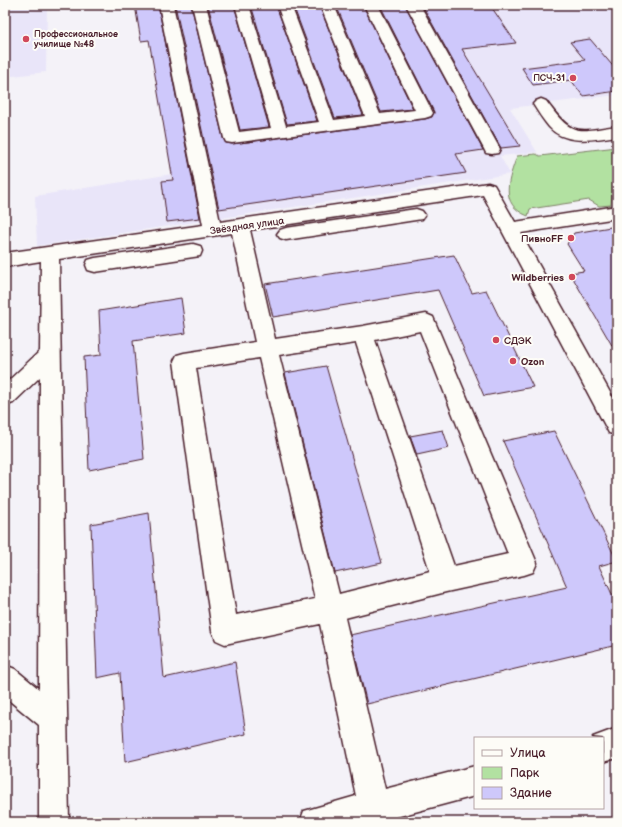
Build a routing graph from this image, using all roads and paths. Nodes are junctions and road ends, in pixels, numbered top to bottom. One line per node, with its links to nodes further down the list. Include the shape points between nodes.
1 (166, 5): 19 (street)
2 (200, 5): 12 (street, via 232,138)
3 (242, 5): 12 (street)
4 (284, 5): 10 (street)
5 (327, 5): 9 (street)
6 (371, 5): 9 (street, via 425,113)
7 (413, 5): 13 (street)
8 (541, 104): 11 (street, via 556,126 568,133 585,135)
9 (375, 120): 10 (street)
10 (328, 126): 12 (street)
11 (617, 131)
12 (280, 132)
13 (492, 150)
14 (446, 211): 16 (street)
15 (617, 212): 18 (street)
16 (362, 215): 17 (street, Звёздная улица); 18 (street, Звёздная улица, via 488,190); 20 (street)
17 (240, 226): 19 (street, Звёздная улица); 28 (street)
18 (510, 229): 31 (street)
19 (213, 230): 21 (street, Звёздная улица)
20 (286, 234)
21 (140, 240): 23 (street, Звёздная улица); 24 (street)
22 (193, 251): 24 (street)
23 (50, 253): 25 (street, Звёздная улица); 29 (street)
24 (142, 258): 26 (street)
25 (5, 260)
26 (95, 265)
27 (363, 334): 28 (street); 32 (street); 32 (street, via 426,322 524,563)
28 (267, 348): 33 (street); 33 (street, via 184,361 225,631)
29 (51, 354): 30 (street); 35 (street)
30 (5, 397)
31 (617, 426)
32 (446, 580): 33 (street)
33 (330, 609): 39 (street)
34 (5, 679): 35 (street)
35 (53, 718): 40 (street)
36 (617, 743): 37 (street)
37 (604, 747)
38 (474, 781): 39 (street)
39 (374, 808): 41 (street)
40 (54, 822)
41 (316, 822)

